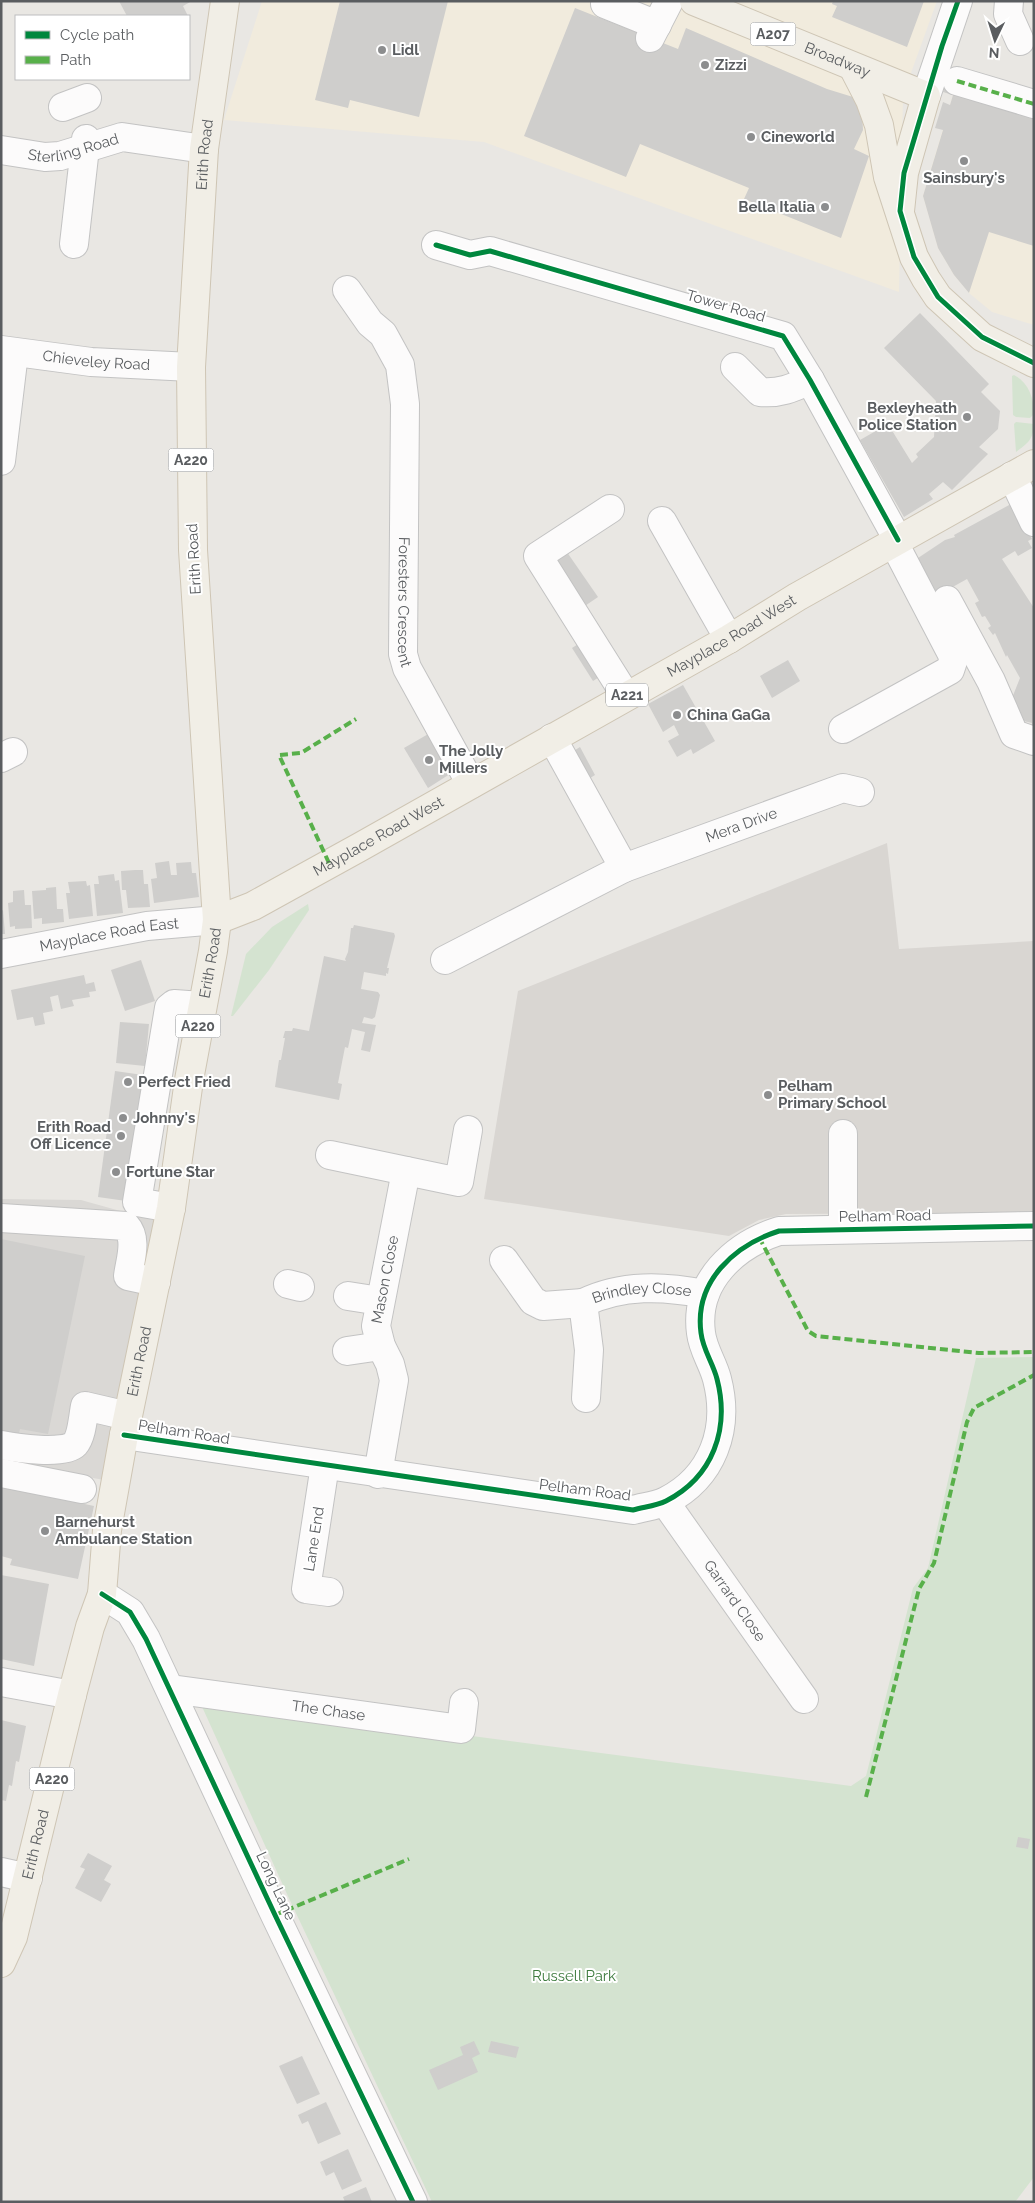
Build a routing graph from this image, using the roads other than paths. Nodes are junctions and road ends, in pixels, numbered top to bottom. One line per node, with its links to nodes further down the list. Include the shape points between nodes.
1 (225, 1): 11 (main road, Erith Road / A220)
2 (694, 1): 6 (main road, Broadway / A207)
3 (958, 1): 8 (street)
4 (604, 8): 5 (street)
5 (659, 21)
6 (853, 67): 8 (main road, Broadway / A207); 13 (main road, via 870,100 888,177)
7 (956, 81): 9 (street)
8 (926, 96): 13 (main road, via 904,173)
9 (1034, 104)
10 (86, 144): 11 (street, Sterling Road, via 122,138); 12 (street, Sterling Road, via 60,156); 14 (street)
11 (204, 149): 19 (main road, Erith Road / A220)
12 (11, 152)
13 (900, 211): 18 (main road, via 914,257 938,297 982,337)
14 (74, 244)
15 (436, 245): 21 (street, Tower Road, via 470,255 490,251 783,336)
16 (347, 290): 34 (street, Foresters Crescent, via 370,323 383,334 400,365 405,404 403,654 407,668)
17 (8, 352): 19 (street, Chieveley Road, via 91,362); 22 (street)
18 (1034, 364)
19 (191, 367): 37 (main road, Erith Road / A220, via 193,550)
20 (735, 367): 21 (street, via 760,392 778,393)
21 (810, 380): 27 (street, Tower Road)
22 (1, 461)
23 (1020, 475): 26 (street); 27 (main road, Mayplace Road West / A221)
24 (610, 509): 30 (street, via 538,556)
25 (662, 521): 29 (street)
26 (1034, 522)
27 (896, 541): 29 (main road, Mayplace Road West / A221); 31 (street, Tower Road, via 954,658 953,664 950,670)
28 (947, 600): 33 (street, via 991,681 1014,734)
29 (729, 639): 30 (main road, Mayplace Road West / A221)
30 (626, 696): 32 (main road, Mayplace Road West / A221)
31 (844, 729)
32 (552, 738): 34 (main road, Mayplace Road West / A221); 36 (street)
33 (1034, 741)
34 (471, 784): 37 (main road, Mayplace Road West / A221, via 254,906)
35 (860, 792): 36 (street, Mera Drive, via 843,788)
36 (624, 868): 39 (street, Mera Drive)
37 (217, 920): 38 (street, Mayplace Road East, via 147,926); 48 (main road, Erith Road / A220)
38 (1, 954)
39 (445, 960)
40 (468, 1130): 43 (street, via 459,1182)
41 (843, 1134): 46 (street)
42 (330, 1155): 43 (street)
43 (406, 1171): 51 (street, Mason Close)
44 (1, 1218): 48 (street, via 126,1226 132,1232 133,1244 128,1276)
45 (1034, 1226): 46 (street, Pelham Road)
46 (843, 1228): 49 (street, Pelham Road, via 779,1231 759,1237 738,1250 719,1269)
47 (504, 1260): 52 (street, via 533,1301 543,1306)
48 (156, 1282): 56 (main road, Erith Road / A220)
49 (706, 1294): 52 (street, Brindley Close, via 678,1288 648,1287 602,1294); 62 (street, Pelham Road, via 700,1332 717,1378 722,1428 708,1464 690,1486)
50 (348, 1296): 51 (street)
51 (380, 1301): 53 (street, Mason Close, via 376,1326)
52 (583, 1303): 55 (street, Brindley Close, via 589,1350)
53 (381, 1346): 54 (street); 60 (street, Mason Close, via 394,1380)
54 (347, 1351)
55 (586, 1398)
56 (126, 1426): 57 (street, Pelham Road, via 85,1406 78,1438 68,1448 22,1449); 58 (street, Pelham Road); 64 (main road, Erith Road / A220, via 107,1530)
57 (1, 1445)
58 (325, 1465): 60 (street, Pelham Road); 63 (street, Lane End, via 306,1589)
59 (1, 1473): 61 (street)
60 (378, 1474): 62 (street, Pelham Road, via 633,1510)
61 (82, 1489)
62 (665, 1502): 68 (street, Garrard Close)
63 (329, 1592)
64 (102, 1594): 66 (street, Long Lane, via 130,1612); 67 (main road, Erith Road / A220)
65 (1, 1682): 67 (street)
66 (171, 1689): 69 (street, The Chase, via 461,1729); 73 (street, Long Lane)
67 (72, 1695): 71 (main road, Erith Road / A220)
68 (804, 1699)
69 (464, 1703)
70 (1, 1872): 71 (street)
71 (28, 1878): 72 (main road, Erith Road / A220, via 13,1937)
72 (1, 1964)
73 (413, 2202)

